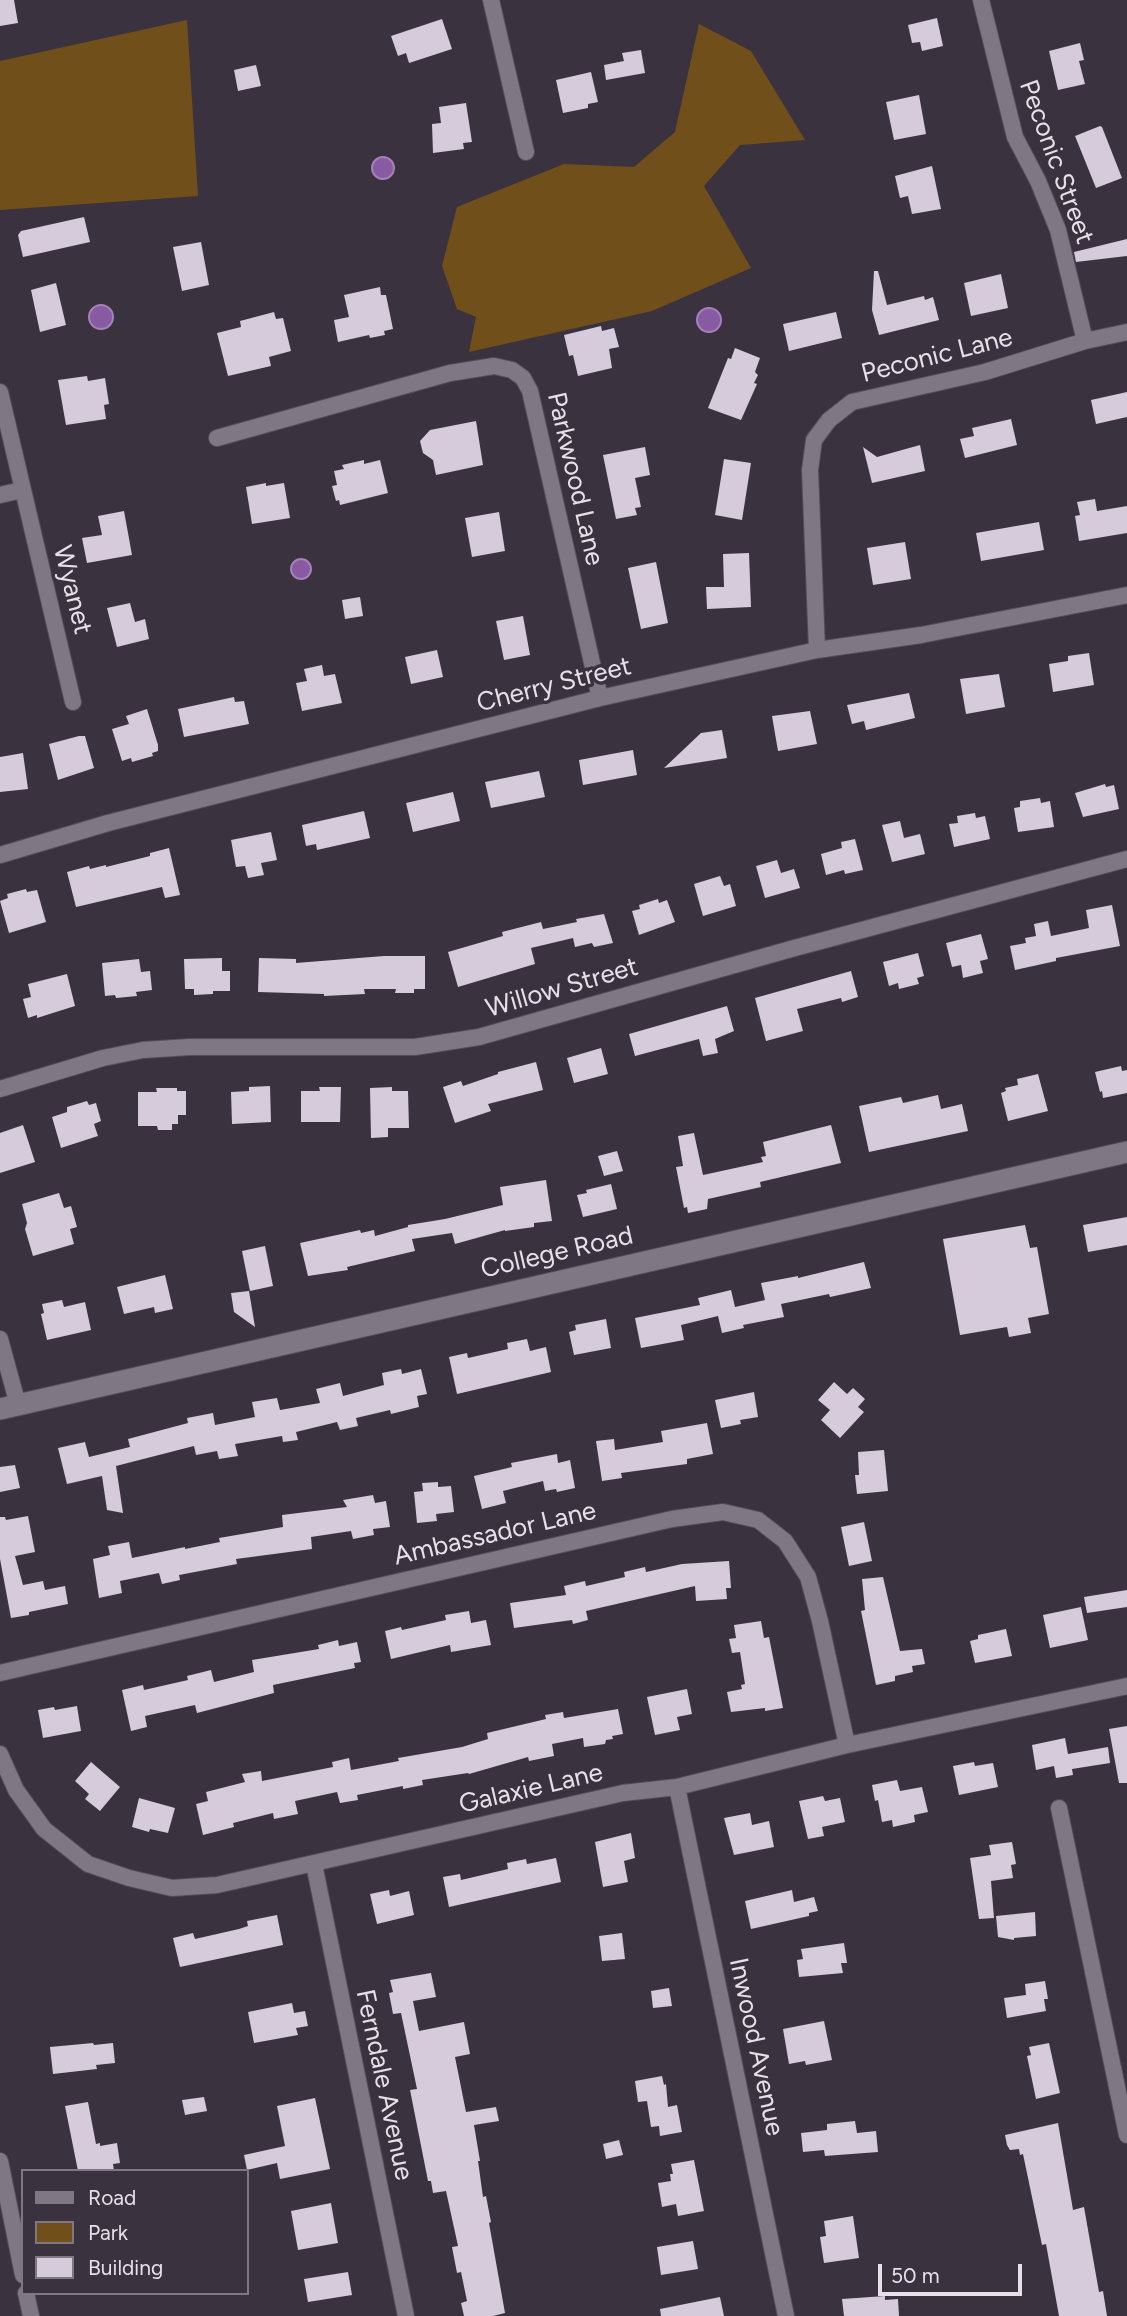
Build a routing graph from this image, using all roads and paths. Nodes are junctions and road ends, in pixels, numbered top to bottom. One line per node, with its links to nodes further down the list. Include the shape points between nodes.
1 (491, 0): 3 (street)
2 (981, 0): 5 (street, Peconic Street, via 1015,138 1058,230)
3 (526, 152)
4 (1127, 332): 5 (street, Peconic Lane)
5 (1085, 341): 11 (street, Peconic Lane, via 985,372 852,402 829,420 814,440 810,470)
6 (0, 392): 8 (street, Wyanet)
7 (217, 438): 12 (street, Parkwood Lane, via 450,373 494,366 512,370 530,391)
8 (22, 490): 9 (street); 13 (street, Wyanet)
9 (0, 495)
10 (1127, 595): 11 (street, Cherry Street)
11 (817, 650): 12 (street, Cherry Street)
12 (600, 698): 14 (street, Cherry Street, via 108,823)
13 (74, 702)
14 (0, 855)
15 (1127, 859): 16 (street, Willow Street, via 479,1037 415,1047 143,1050)
16 (0, 1089)
17 (1127, 1152): 19 (street, College Road)
18 (0, 1339): 19 (street)
19 (9, 1407)
20 (0, 1673): 22 (street, Ambassador Lane, via 672,1519 723,1512 758,1520 785,1541 808,1577)
21 (1127, 1686): 22 (street, Galaxie Lane)
22 (846, 1745): 24 (street, Galaxie Lane)
23 (0, 1754): 26 (street, Galaxie Lane, via 16,1790 44,1829 88,1864 172,1888 217,1885)
24 (677, 1787): 26 (street, Galaxie Lane, via 623,1793); 33 (street, Inwood Avenue)
25 (1059, 1808): 27 (street)
26 (314, 1864): 32 (street, Ferndale Avenue)
27 (1127, 2135)
28 (0, 2161): 29 (street)
29 (21, 2265)
30 (26, 2295): 31 (street)
31 (31, 2316)
32 (406, 2316)
33 (786, 2316)

